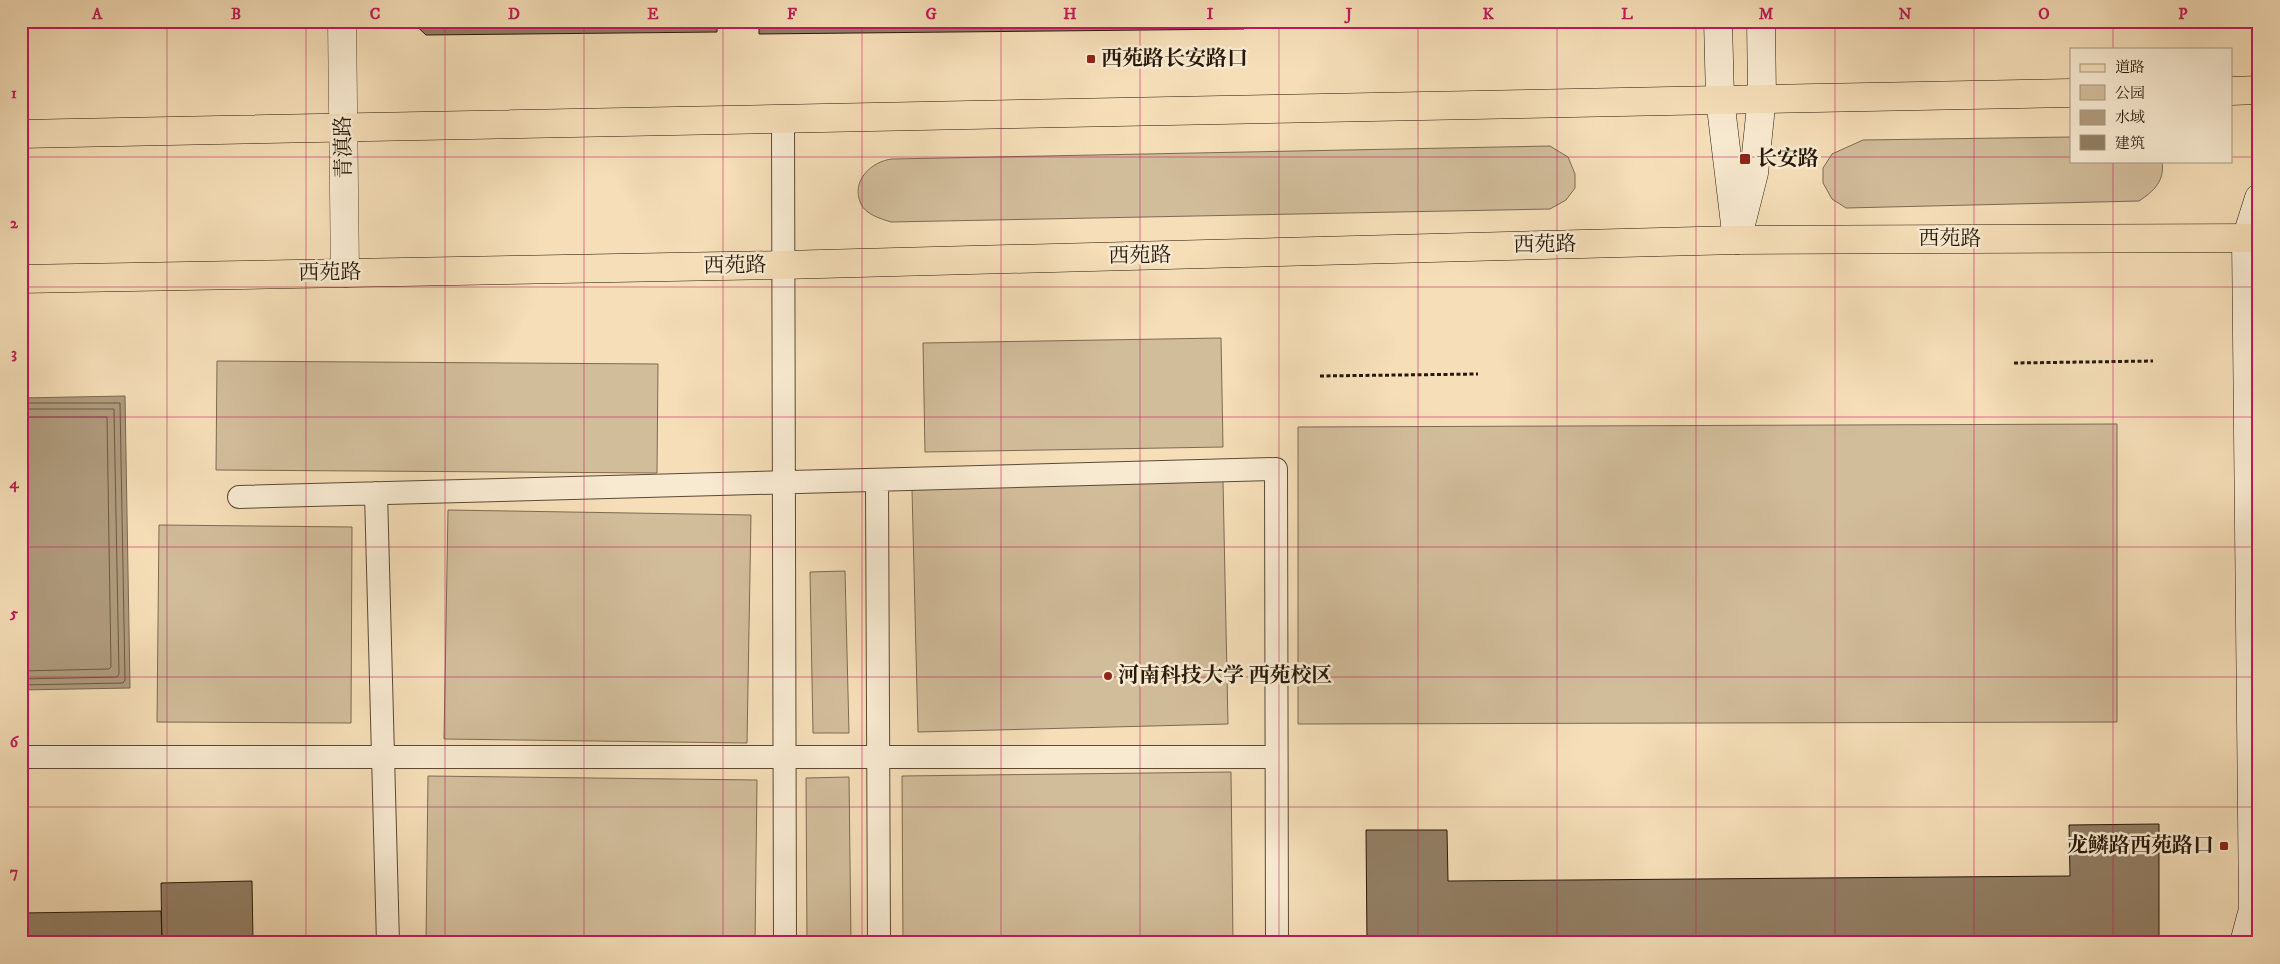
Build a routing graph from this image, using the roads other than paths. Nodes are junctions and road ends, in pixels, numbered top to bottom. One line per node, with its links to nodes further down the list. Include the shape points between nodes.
1 (342, 21): 10 (main road, 青滇路)
2 (1718, 21): 8 (main road)
3 (1761, 21): 7 (main road)
4 (2259, 90): 5 (main road)
5 (2232, 91)
6 (2070, 93): 7 (main road)
7 (1762, 97): 8 (main road); 14 (main road, via 1754,173)
8 (1720, 99): 9 (main road); 14 (main road)
9 (783, 120): 10 (main road); 15 (lane)
10 (344, 129): 11 (main road); 16 (main road, 青滇路)
11 (21, 134)
12 (2259, 198): 13 (main road)
13 (2252, 238): 14 (main road, 西苑路); 31 (main road, via 2253,909)
14 (1737, 240): 15 (main road, 西苑路)
15 (783, 265): 16 (main road, 西苑路); 19 (lane)
16 (345, 273): 17 (main road, 西苑路)
17 (21, 279)
18 (877, 480): 19 (lane); 25 (lane); 26 (lane, via 1276,469)
19 (784, 482): 20 (lane); 24 (lane)
20 (376, 493): 21 (lane); 23 (lane)
21 (239, 497)
22 (21, 757): 23 (lane)
23 (383, 757): 24 (lane); 27 (lane)
24 (785, 757): 25 (lane); 28 (lane)
25 (878, 757): 26 (lane); 29 (lane)
26 (1276, 757): 30 (lane)
27 (388, 943)
28 (786, 943)
29 (879, 943)
30 (1277, 943)
31 (2244, 943)

